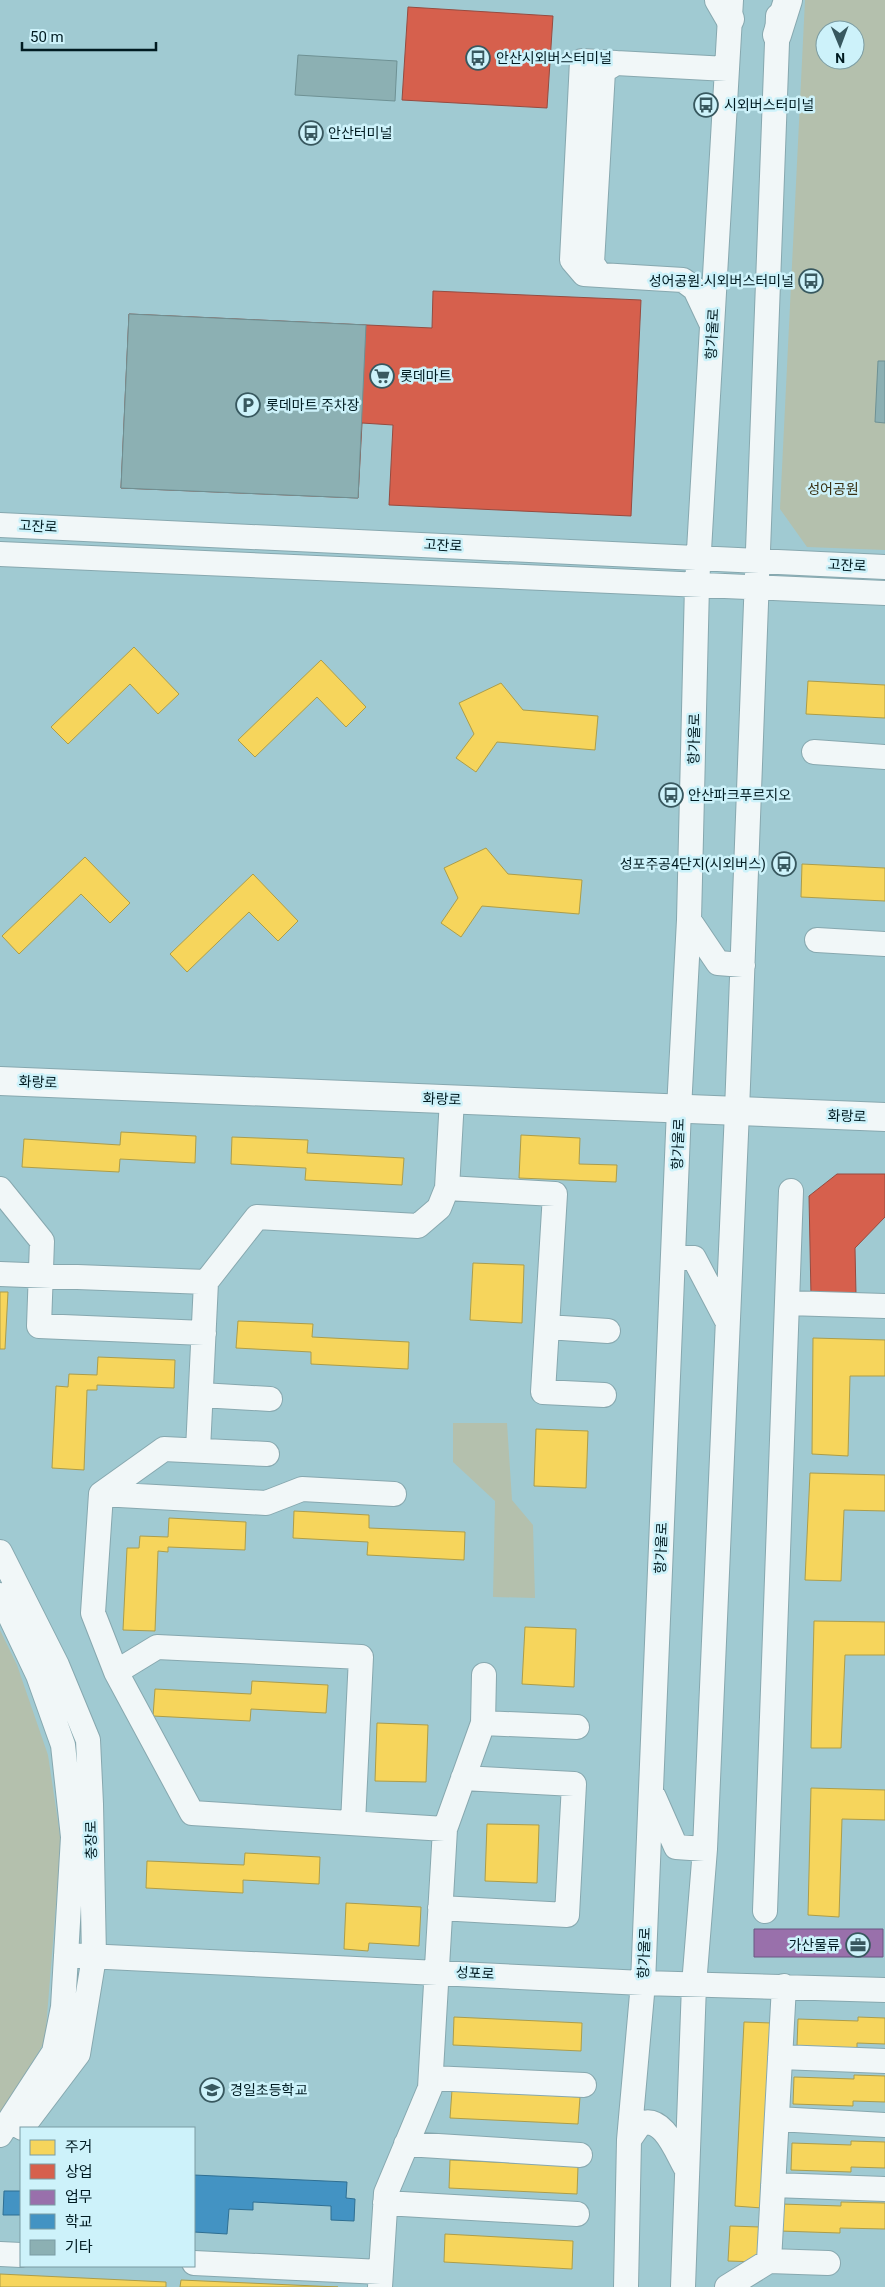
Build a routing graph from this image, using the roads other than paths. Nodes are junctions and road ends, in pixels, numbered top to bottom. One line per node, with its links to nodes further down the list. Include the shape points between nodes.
1 (778, 0): 4 (street)
2 (788, 0): 4 (main road)
3 (726, 6): 5 (street, 항가울로)
4 (777, 35): 10 (street)
5 (727, 69): 6 (street, 항가울로); 6 (street, via 616,63 603,71 592,263 600,275 683,280 694,289)
6 (712, 325): 9 (street, 항가울로)
7 (0, 525): 9 (street, 고잔로)
8 (0, 554): 12 (street, 고잔로)
9 (699, 557): 10 (street, 고잔로); 12 (street, 항가울로)
10 (757, 560): 11 (street, 고잔로); 13 (street)
11 (885, 567)
12 (697, 585): 13 (street, 고잔로); 17 (street, 항가울로)
13 (755, 587): 14 (street, 고잔로); 20 (street)
14 (885, 593)
15 (814, 752): 16 (street)
16 (885, 757)
17 (690, 920): 20 (street, via 718,963); 23 (street, 항가울로)
18 (817, 940): 19 (street)
19 (885, 944)
20 (742, 965): 24 (street)
21 (0, 1081): 22 (main road, 화랑로)
22 (452, 1100): 23 (main road, 화랑로); 26 (street)
23 (679, 1109): 24 (main road, 화랑로); 29 (street, 항가울로)
24 (738, 1111): 25 (main road, 화랑로); 35 (street)
25 (885, 1117)
26 (447, 1188): 32 (street, via 439,1208 418,1226 257,1216); 36 (street, via 555,1194)
27 (0, 1189): 31 (street, via 42,1241)
28 (791, 1191): 33 (street)
29 (673, 1256): 35 (street, via 694,1258); 53 (street, 항가울로)
30 (0, 1274): 31 (street)
31 (41, 1275): 32 (street); 38 (street, via 39,1326)
32 (206, 1282): 38 (street)
33 (787, 1302): 34 (street); 58 (street)
34 (885, 1306)
35 (728, 1322): 56 (street)
36 (546, 1328): 37 (street); 40 (street, via 543,1392)
37 (608, 1331)
38 (204, 1333): 39 (street)
39 (200, 1395): 41 (street); 42 (street)
40 (604, 1395)
41 (270, 1398)
42 (198, 1450): 43 (street); 44 (street, via 164,1449)
43 (267, 1454)
44 (101, 1494): 45 (street, via 266,1503 302,1488); 48 (street, via 94,1613)
45 (394, 1494)
46 (0, 1552): 60 (street, 충장로, via 57,1665 88,1740)
47 (0, 1595): 59 (street, 충장로, via 38,1675 63,1746 73,1837)
48 (116, 1672): 54 (street, via 192,1813); 54 (street, via 157,1647 361,1656)
49 (484, 1675): 50 (street)
50 (483, 1723): 51 (street); 52 (street)
51 (577, 1727)
52 (463, 1778): 55 (street); 57 (street, via 574,1784 567,1915)
53 (651, 1791): 56 (street, via 676,1847); 62 (street, 항가울로)
54 (353, 1823): 55 (street)
55 (445, 1829): 57 (street)
56 (705, 1849): 63 (street)
57 (440, 1908): 61 (street)
58 (765, 1911)
59 (66, 1955): 60 (street, 성포로); 74 (street, 충장로, via 63,2007 54,2052)
60 (94, 1957): 61 (street, 성포로); 72 (street, 충장로, via 78,2054)
61 (436, 1971): 62 (street, 성포로); 68 (street)
62 (643, 1983): 63 (street, 성포로); 75 (street, 항가울로)
63 (694, 1985): 64 (street, 성포로); 79 (street)
64 (784, 1986): 65 (street, 성포로); 66 (street)
65 (885, 1990)
66 (780, 2057): 67 (street); 70 (street)
67 (885, 2061)
68 (431, 2078): 69 (street); 76 (street, via 430,2088)
69 (584, 2085)
70 (777, 2119): 71 (street); 80 (street)
71 (885, 2124)
72 (23, 2127)
73 (20, 2131): 77 (street, 충장로)
74 (0, 2135)
75 (630, 2140): 79 (street, via 640,2124 655,2123 665,2133); 90 (street, 항가울로)
76 (406, 2144): 78 (street); 82 (street)
77 (0, 2155)
78 (580, 2155)
79 (687, 2170): 91 (street)
80 (773, 2185): 81 (street); 86 (street)
81 (885, 2189)
82 (385, 2203): 83 (street); 89 (street)
83 (577, 2214)
84 (0, 2254): 85 (street)
85 (20, 2255)
86 (769, 2261): 88 (street); 92 (street)
87 (195, 2263): 89 (street)
88 (828, 2263)
89 (380, 2279)
90 (626, 2287)
91 (683, 2287)
92 (727, 2287)

